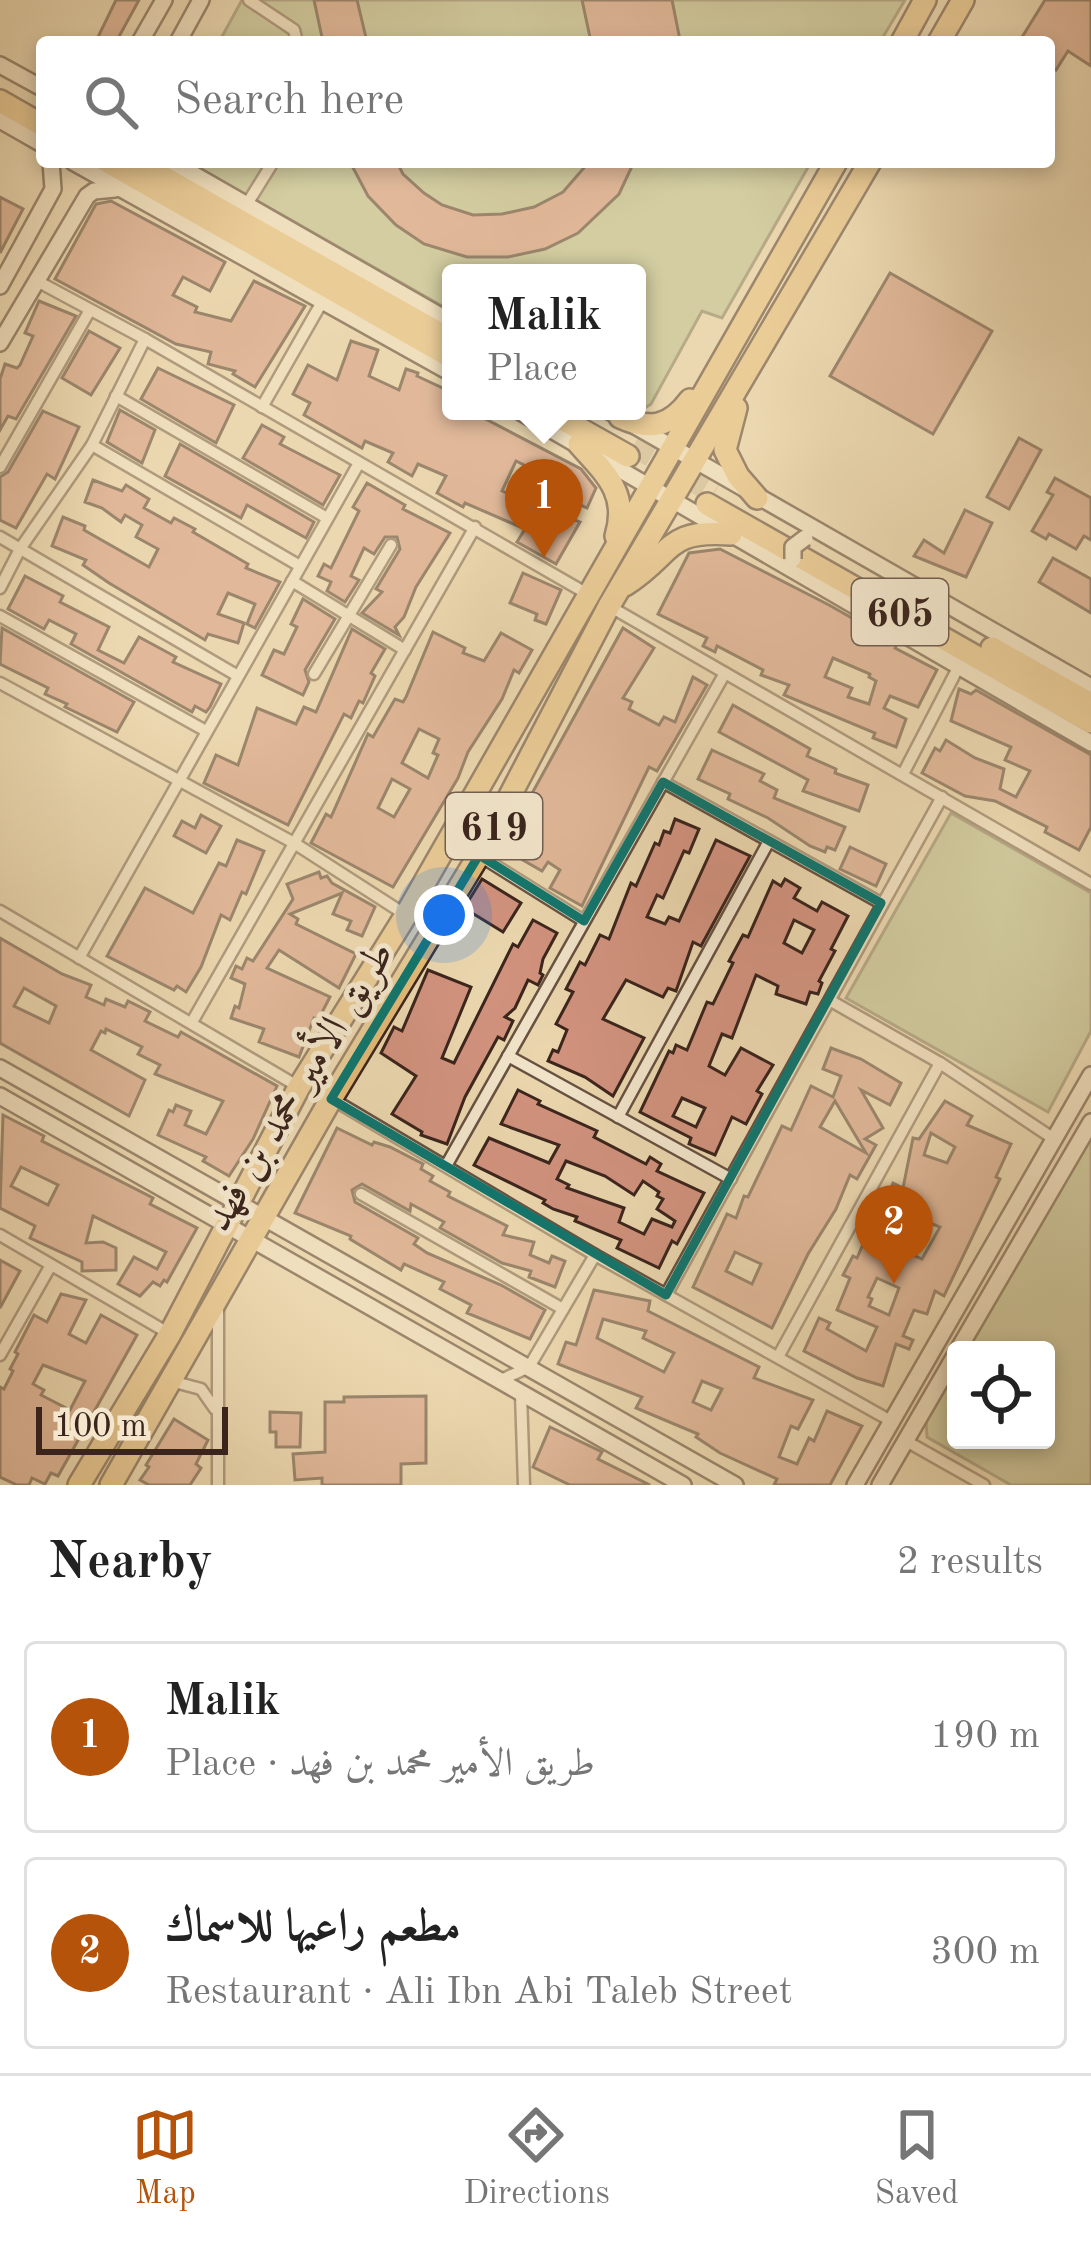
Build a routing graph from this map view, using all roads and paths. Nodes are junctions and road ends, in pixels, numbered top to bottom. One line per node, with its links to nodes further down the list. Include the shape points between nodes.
1 (164, 0): 6 (street)
2 (201, 0): 7 (street)
3 (249, 0): 8 (street)
4 (925, 0): 9 (highway)
5 (963, 0): 10 (highway)
6 (143, 36)
7 (181, 36)
8 (296, 36)
9 (905, 36)
10 (942, 36)
11 (0, 64): 13 (street)
12 (0, 85): 15 (highway)
13 (36, 85)
14 (0, 101): 17 (highway)
15 (36, 106)
16 (0, 120): 18 (street)
17 (36, 122)
18 (36, 141)
19 (51, 168): 28 (street)
20 (83, 168): 27 (street)
21 (119, 168): 40 (highway)
22 (148, 168): 37 (highway)
23 (183, 168): 29 (street)
24 (269, 168): 29 (street)
25 (833, 168): 42 (highway, طريق الأمير محمد بن فهد / 619)
26 (867, 168): 43 (highway, طريق الأمير محمد بن فهد / 619)
27 (119, 189): 30 (street, via 94,190); 34 (street)
28 (44, 204): 30 (street, via 64,199); 31 (street)
29 (247, 204): 36 (street)
30 (71, 220): 32 (street)
31 (6, 263): 33 (street)
32 (37, 281): 35 (street); 39 (street)
33 (0, 286)
34 (322, 302): 41 (street); 45 (street)
35 (90, 310): 38 (street); 56 (street)
36 (442, 317)
37 (442, 335)
38 (145, 339): 44 (street); 45 (street)
39 (0, 343)
40 (442, 352)
41 (442, 369)
42 (720, 371): 50 (highway, via 667,423); 53 (highway, طريق الأمير محمد بن فهد / 619)
43 (742, 385): 54 (highway, طريق الأمير محمد بن فهد / 619); 58 (highway, via 725,450)
44 (116, 396): 51 (street); 60 (street)
45 (262, 406): 55 (street)
46 (535, 420): 52 (street)
47 (560, 420): 48 (highway, via 631,451)
48 (586, 420)
49 (625, 420): 53 (street)
50 (627, 420)
51 (92, 445): 66 (street); 67 (street)
52 (579, 445): 57 (street); 71 (highway, via 620,500)
53 (672, 449): 54 (street); 57 (highway, طريق الأمير محمد بن فهد / 619)
54 (694, 462): 58 (street); 59 (highway, طريق الأمير محمد بن فهد / 619)
55 (359, 463): 60 (street); 61 (street)
56 (0, 467)
57 (650, 486): 59 (street); 71 (highway, طريق الأمير محمد بن فهد / 619)
58 (758, 498): 64 (street)
59 (672, 499): 62 (street); 71 (highway, طريق الأمير محمد بن فهد / 619)
60 (327, 518): 67 (street)
61 (475, 527): 71 (street); 74 (street)
62 (731, 534): 68 (street); 71 (highway, via 698,531 675,540 656,562)
63 (0, 537): 66 (street)
64 (836, 540): 68 (street, bridge, via 805,538 793,548); 80 (street)
65 (391, 545): 73 (street)
66 (20, 549): 70 (street); 78 (street)
67 (300, 566): 69 (street)
68 (810, 580): 75 (street)
69 (292, 581): 73 (street); 78 (street)
70 (0, 588)
71 (605, 592): 76 (street); 91 (highway, طريق الأمير محمد بن فهد / 619); 95 (highway, طريق الأمير محمد بن فهد / 619)
72 (0, 616): 83 (street)
73 (349, 616): 74 (street); 77 (street)
74 (405, 650): 90 (street)
75 (959, 664): 84 (street); 85 (street)
76 (725, 673): 85 (street); 87 (street)
77 (314, 674)
78 (238, 676): 83 (street)
79 (0, 683): 86 (street)
80 (1091, 687)
81 (1091, 704): 82 (highway, 605, via 711,499)
82 (1091, 722)
83 (206, 731): 86 (street)
84 (1091, 743)
85 (903, 774): 88 (street)
86 (179, 780): 90 (street); 97 (street)
87 (663, 782): 89 (street); 96 (street)
88 (943, 797): 92 (street); 93 (street)
89 (769, 841): 93 (street); 107 (street)
90 (294, 843): 95 (street); 99 (street)
91 (479, 855): 96 (street); 106 (highway, طريق الأمير محمد بن فهد / 619)
92 (1091, 884)
93 (880, 904): 98 (street)
94 (0, 911): 97 (street)
95 (406, 915): 104 (highway, طريق الأمير محمد بن فهد / 619)
96 (584, 921): 100 (street)
97 (79, 958): 99 (street)
98 (831, 1001): 101 (street); 111 (street)
99 (192, 1022): 104 (street)
100 (508, 1056): 107 (street); 110 (street)
101 (940, 1063): 109 (street); 125 (street)
102 (0, 1068): 113 (street)
103 (1091, 1076): 109 (street)
104 (299, 1087): 113 (highway, طريق الأمير محمد بن فهد / 619)
105 (0, 1096): 113 (street)
106 (332, 1099): 110 (street); 114 (highway, طريق الأمير محمد بن فهد / 619)
107 (618, 1117): 111 (street)
108 (1091, 1122): 123 (street)
109 (1054, 1138): 132 (street)
110 (446, 1166): 117 (street)
111 (731, 1179): 119 (street)
112 (361, 1194): 121 (street)
113 (231, 1215): 114 (street); 116 (street); 122 (highway, طريق الأمير محمد بن فهد / 619)
114 (262, 1219): 116 (highway, طريق الأمير محمد بن فهد / 619); 126 (street)
115 (0, 1235): 118 (street)
116 (250, 1240): 120 (highway, طريق الأمير محمد بن فهد / 619); 128 (street)
117 (595, 1255): 119 (street); 121 (street)
118 (51, 1265): 122 (street); 124 (street)
119 (666, 1295): 125 (street)
120 (218, 1298): 129 (highway, طريق الأمير محمد بن فهد / 619); 131 (street)
121 (563, 1309): 126 (street)
122 (170, 1334): 134 (highway, طريق الأمير محمد بن فهد / 619)
123 (963, 1341)
124 (0, 1355)
125 (778, 1357): 132 (street)
126 (530, 1367): 128 (street); 139 (street)
127 (947, 1369): 133 (street)
128 (501, 1380): 130 (street)
129 (171, 1381): 131 (street); 135 (highway, طريق الأمير محمد بن فهد / 619)
130 (521, 1394): 137 (street); 138 (street)
131 (213, 1397): 136 (street)
132 (891, 1421): 140 (street)
133 (906, 1441): 141 (street); 142 (street)
134 (80, 1485)
135 (111, 1485)
136 (218, 1485)
137 (524, 1485)
138 (683, 1485)
139 (735, 1485)
140 (855, 1485)
141 (880, 1485)
142 (984, 1485)

